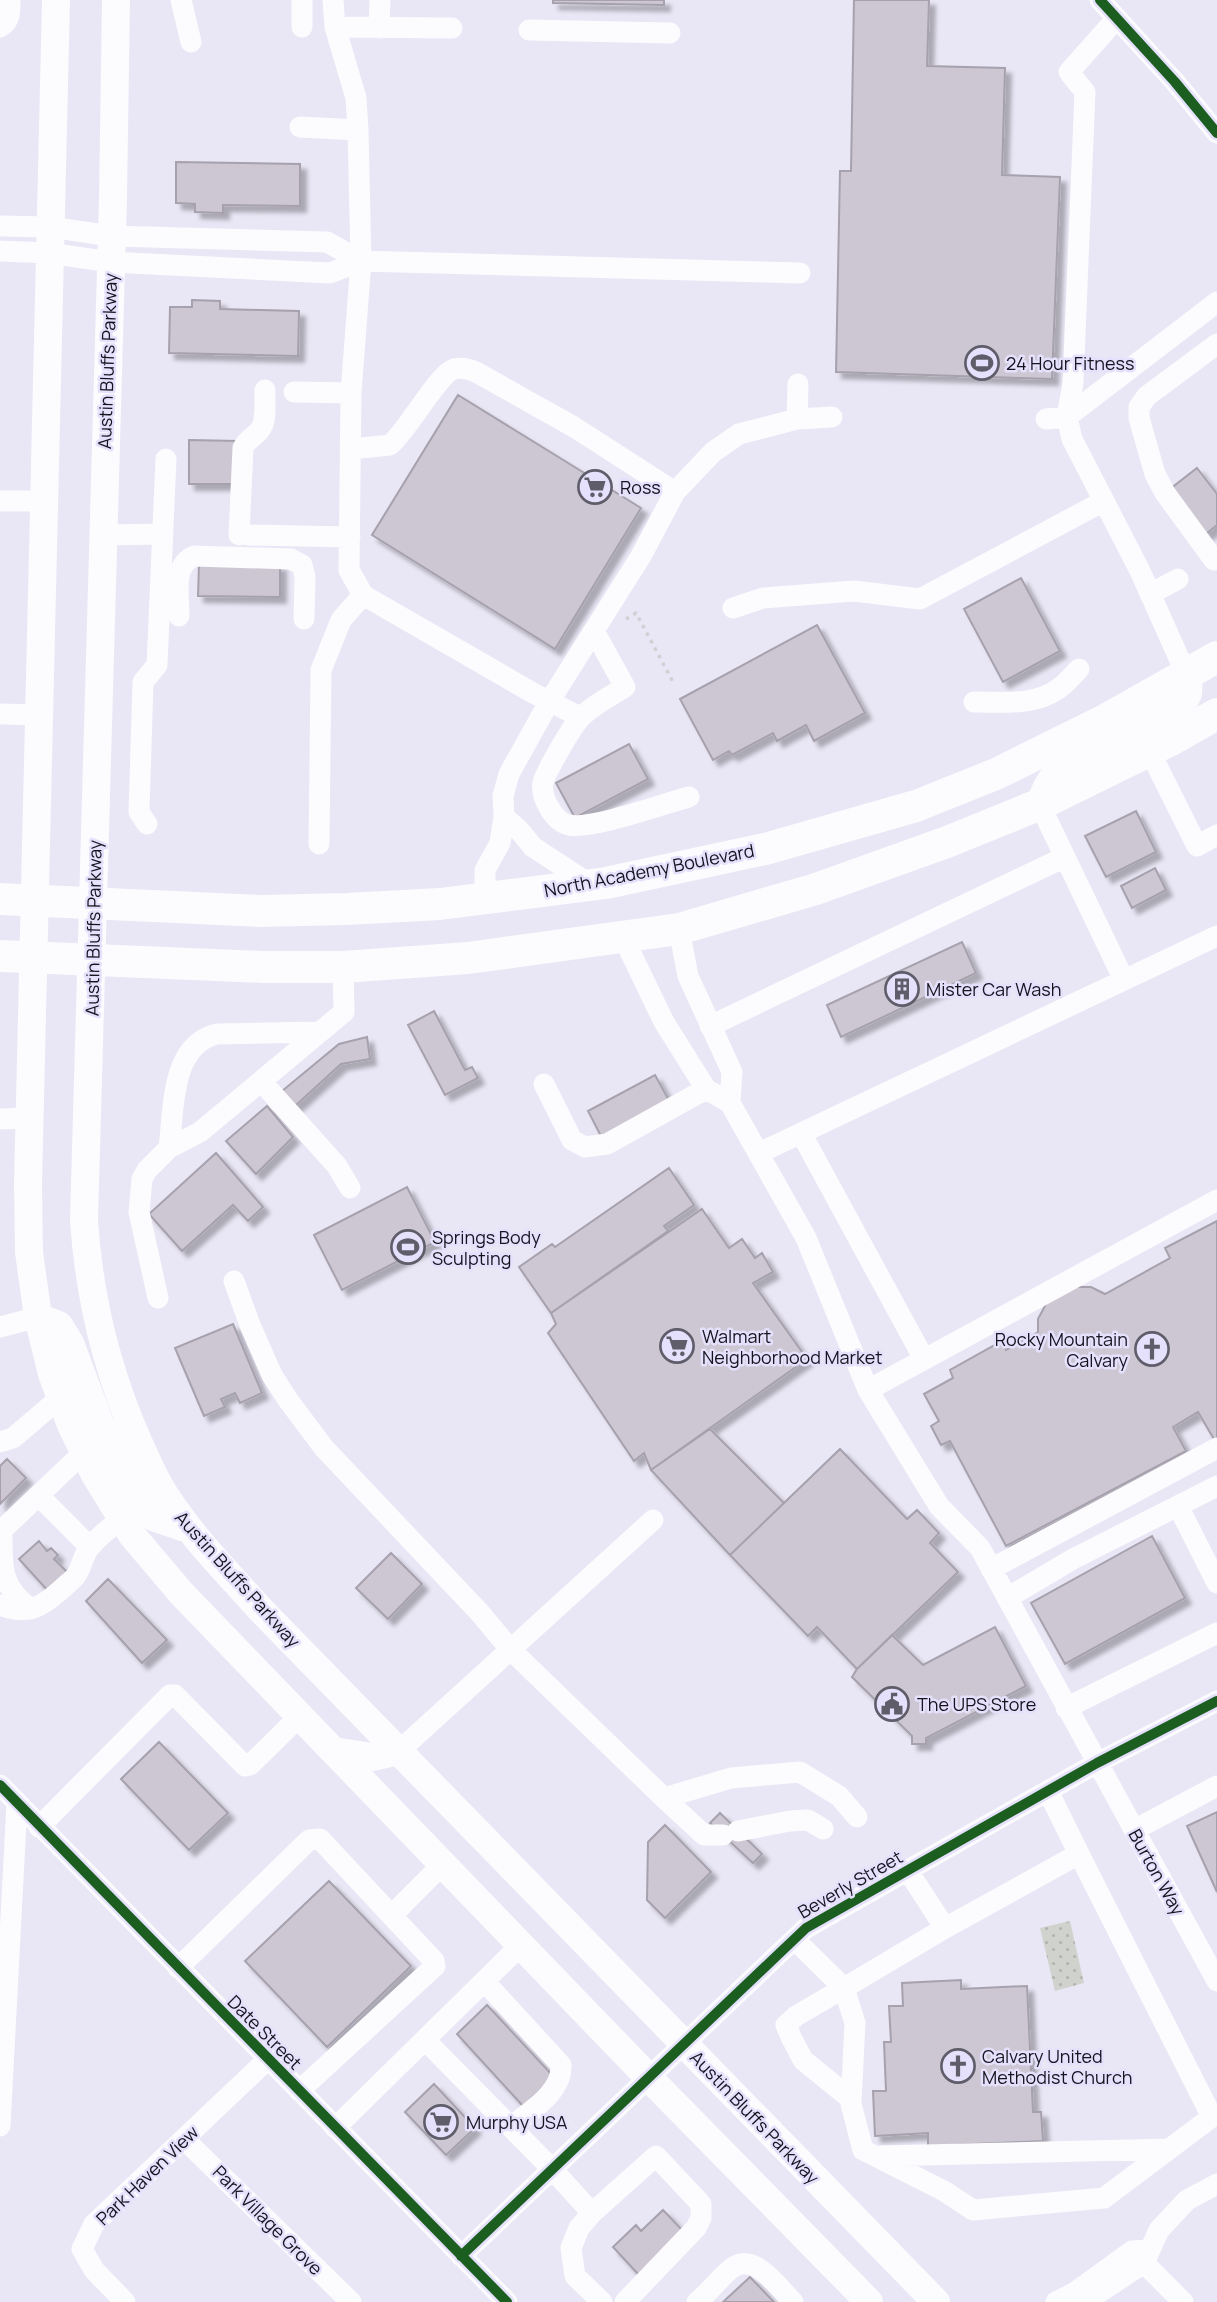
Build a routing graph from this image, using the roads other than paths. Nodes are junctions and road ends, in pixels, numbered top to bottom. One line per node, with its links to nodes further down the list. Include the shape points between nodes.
1 (10, 0): 10 (street, via 10,14)
2 (56, 0): 22 (main road)
3 (116, 0): 23 (main road, Austin Bluffs Parkway)
4 (181, 0): 17 (street)
5 (302, 0): 11 (street)
6 (333, 0): 12 (street)
7 (380, 0): 13 (street)
8 (1100, 0): 9 (street)
9 (1118, 18): 20 (street); 36 (street, via 1061,66 1085,92 1073,383)
10 (0, 27)
11 (302, 27)
12 (335, 27): 13 (street); 19 (street, via 356,98)
13 (379, 27): 14 (street)
14 (452, 28)
15 (529, 30): 16 (street)
16 (670, 33)
17 (191, 42)
18 (300, 127): 19 (street)
19 (358, 130): 25 (street)
20 (1217, 132)
21 (0, 226): 22 (street)
22 (50, 240): 23 (street); 24 (street); 42 (main road)
23 (111, 249): 25 (street, via 330,273); 25 (street, via 327,243); 45 (main road, Austin Bluffs Parkway)
24 (0, 251)
25 (361, 261): 26 (street); 34 (street)
26 (800, 272)
27 (1217, 302): 28 (street)
28 (1166, 341): 30 (street); 36 (street)
29 (1217, 344): 30 (street)
30 (1186, 368): 47 (street, via 1147,396 1139,407 1139,418 1165,493)
31 (798, 384): 37 (street)
32 (265, 390): 46 (street, via 264,422 243,448 243,535)
33 (294, 392): 34 (street)
34 (351, 393): 38 (street)
35 (832, 417): 37 (street)
36 (1057, 418): 43 (street)
37 (797, 419): 40 (street, via 739,434 713,452)
38 (351, 449): 40 (street, via 390,445 445,374 466,369 623,446); 46 (street)
39 (166, 458): 44 (street)
40 (675, 492): 54 (street)
41 (0, 501): 42 (street)
42 (44, 501): 62 (main road)
43 (1104, 501): 49 (street); 51 (street, via 920,599 854,590 763,598)
44 (162, 534): 45 (street); 68 (street, via 157,665 143,682 139,812)
45 (102, 535): 76 (main road, Austin Bluffs Parkway)
46 (350, 537): 50 (street, via 349,570)
47 (1214, 560)
48 (1178, 579): 49 (street)
49 (1150, 594): 57 (street)
50 (363, 595): 58 (street); 70 (street, via 341,620 321,670)
51 (733, 608)
52 (180, 616): 53 (street, via 179,571 184,560 194,556 291,559 302,565 306,577)
53 (304, 620)
54 (594, 631): 58 (street); 63 (street, via 625,687)
55 (1217, 657): 57 (highway, North Academy Boulevard)
56 (1079, 669): 59 (street, via 1039,699)
57 (1187, 676): 66 (highway, via 1186,693 1178,707 1064,768); 72 (highway, North Academy Boulevard, via 996,774 916,806 765,849)
58 (549, 702): 63 (street); 67 (street, via 509,774)
59 (974, 702)
60 (0, 714): 62 (street)
61 (1217, 714): 64 (highway)
62 (40, 715): 75 (main road)
63 (580, 717): 65 (street, via 542,785 545,800 566,825 586,826)
64 (1149, 750): 66 (highway); 69 (street, via 1197,846)
65 (689, 797)
66 (1041, 804): 71 (street); 77 (highway, via 894,863)
67 (504, 817): 72 (street, via 533,847); 74 (street, via 500,843 485,870)
68 (147, 824)
69 (1217, 835)
70 (319, 844)
71 (1065, 857): 84 (street); 85 (street)
72 (591, 885): 74 (highway, North Academy Boulevard)
73 (0, 899): 75 (highway, North Academy Boulevard)
74 (485, 899): 76 (highway, North Academy Boulevard, via 260,911)
75 (34, 901): 76 (highway, North Academy Boulevard); 81 (main road)
76 (94, 904): 82 (main road, Austin Bluffs Parkway)
77 (679, 929): 79 (highway); 85 (street, via 688,975)
78 (1217, 936): 84 (street)
79 (623, 937): 83 (highway, via 468,958); 89 (street, via 664,1022)
80 (0, 956): 81 (highway)
81 (34, 958): 82 (highway); 91 (main road)
82 (93, 960): 83 (highway); 113 (main road, Austin Bluffs Parkway, via 84,1220 87,1266 110,1369 127,1417 165,1496)
83 (343, 967): 86 (street, via 344,1012)
84 (1124, 980): 93 (street)
85 (710, 1026): 90 (street, via 732,1072)
86 (320, 1032): 87 (street); 94 (street, via 217,1034 192,1047 179,1070)
87 (261, 1081): 94 (street, via 200,1132); 96 (street, via 338,1166)
88 (544, 1084): 89 (street, via 572,1140 585,1147 607,1144)
89 (706, 1089): 90 (street)
90 (730, 1103): 95 (street, Burton Way)
91 (30, 1118): 92 (street); 100 (main road, via 29,1252)
92 (0, 1119)
93 (801, 1133): 95 (street); 102 (street)
94 (169, 1149): 99 (street, via 142,1179 139,1212)
95 (759, 1153): 103 (street, Burton Way, via 806,1238)
96 (350, 1188)
97 (1217, 1200): 102 (street)
98 (234, 1280): 123 (street, via 272,1375 316,1439)
99 (159, 1298)
100 (38, 1317): 101 (street); 104 (main road); 113 (main road, via 59,1325 70,1343 99,1421 153,1517)
101 (0, 1327)
102 (924, 1359): 103 (street)
103 (868, 1390): 117 (street, Burton Way, via 939,1506 979,1548)
104 (61, 1397): 105 (street, via 13,1438); 107 (main road)
105 (0, 1442)
106 (1217, 1448): 117 (street)
107 (84, 1452): 109 (street); 111 (main road)
108 (1217, 1486): 110 (street)
109 (39, 1496): 114 (street); 115 (street)
110 (1178, 1506): 118 (street); 119 (street)
111 (123, 1519): 115 (street); 126 (main road, via 182,1594)
112 (653, 1520): 123 (street)
113 (188, 1529): 128 (main road, Austin Bluffs Parkway)
114 (1, 1531): 116 (street)
115 (90, 1547): 121 (street, via 78,1574 48,1601)
116 (1, 1565): 121 (street, via 8,1587)
117 (991, 1569): 119 (street, Burton Way)
118 (1217, 1583)
119 (1007, 1598): 125 (street, Burton Way)
120 (0, 1605): 121 (street)
121 (31, 1609)
122 (1217, 1633): 125 (street)
123 (510, 1648): 128 (street); 133 (street)
124 (1217, 1701): 129 (street, Beverly Street)
125 (1066, 1708): 129 (street, Burton Way)
126 (300, 1716): 127 (main road); 136 (street, via 245,1766 170,1695)
127 (334, 1751): 128 (main road, via 372,1757); 140 (main road)
128 (399, 1751): 151 (main road, Austin Bluffs Parkway)
129 (1097, 1763): 132 (street, Beverly Street); 138 (street, Burton Way)
130 (0, 1785): 134 (street, Date Street)
131 (1217, 1786): 138 (street)
132 (1048, 1791): 139 (street); 141 (street, Beverly Street)
133 (664, 1798): 135 (street, via 730,1778 800,1772 839,1796); 137 (street, via 704,1835 808,1820)
134 (17, 1803): 136 (street, Date Street); 156 (street)
135 (857, 1817)
136 (39, 1827): 146 (street, Date Street)
137 (823, 1829)
138 (1134, 1830): 148 (street, Burton Way)
139 (1079, 1854): 143 (street); 160 (street, via 1212,2117)
140 (443, 1864): 142 (street); 145 (main road)
141 (908, 1871): 143 (street); 144 (street, Beverly Street, via 806,1928)
142 (392, 1915): 146 (street, via 320,1839 314,1838); 154 (street, via 435,1966)
143 (945, 1928): 149 (street)
144 (794, 1940): 149 (street); 151 (street, Beverly Street)
145 (521, 1945): 147 (street); 153 (main road)
146 (178, 1968): 152 (street, Date Street)
147 (484, 1981): 150 (street); 157 (street, via 561,2065 557,2086)
148 (1217, 1981)
149 (844, 1987): 155 (street, via 855,2023); 155 (street, via 786,2025 803,2060)
150 (425, 2040): 157 (street); 158 (street)
151 (683, 2044): 153 (street, Beverly Street); 179 (main road, Austin Bluffs Parkway)
152 (268, 2059): 154 (street, Date Street); 159 (street, Park Haven View)
153 (649, 2078): 162 (street, Beverly Street); 178 (main road)
154 (299, 2091): 158 (street, Date Street)
155 (851, 2099): 161 (street, via 863,2150)
156 (0, 2126)
157 (511, 2127): 162 (street)
158 (335, 2128): 165 (street, Date Street)
159 (184, 2139): 169 (street, Park Haven View, via 94,2224 82,2249 94,2270); 170 (street, Park Village Grove)
160 (1168, 2150): 161 (street); 161 (street, via 1104,2198 973,2210)
161 (876, 2156)
162 (552, 2169): 164 (street); 165 (street, Beverly Street)
163 (1217, 2184): 166 (street, via 1187,2200 1158,2230)
164 (592, 2213): 168 (street, via 656,2156 701,2204 696,2228); 172 (street, via 571,2248 575,2277)
165 (461, 2256): 171 (street, Date Street)
166 (1146, 2256): 180 (street, via 1132,2250); 181 (street); 182 (street)
167 (754, 2265): 175 (street, via 734,2251); 176 (street, via 744,2262 733,2267); 177 (street)
168 (649, 2277): 173 (street); 174 (street, via 653,2294)
169 (125, 2302)
170 (351, 2302)
171 (507, 2302)
172 (602, 2302)
173 (625, 2302)
174 (648, 2302)
175 (684, 2302)
176 (697, 2302)
177 (793, 2302)
178 (869, 2302)
179 (936, 2302)
180 (1056, 2302)
181 (1085, 2302)
182 (1183, 2302)

